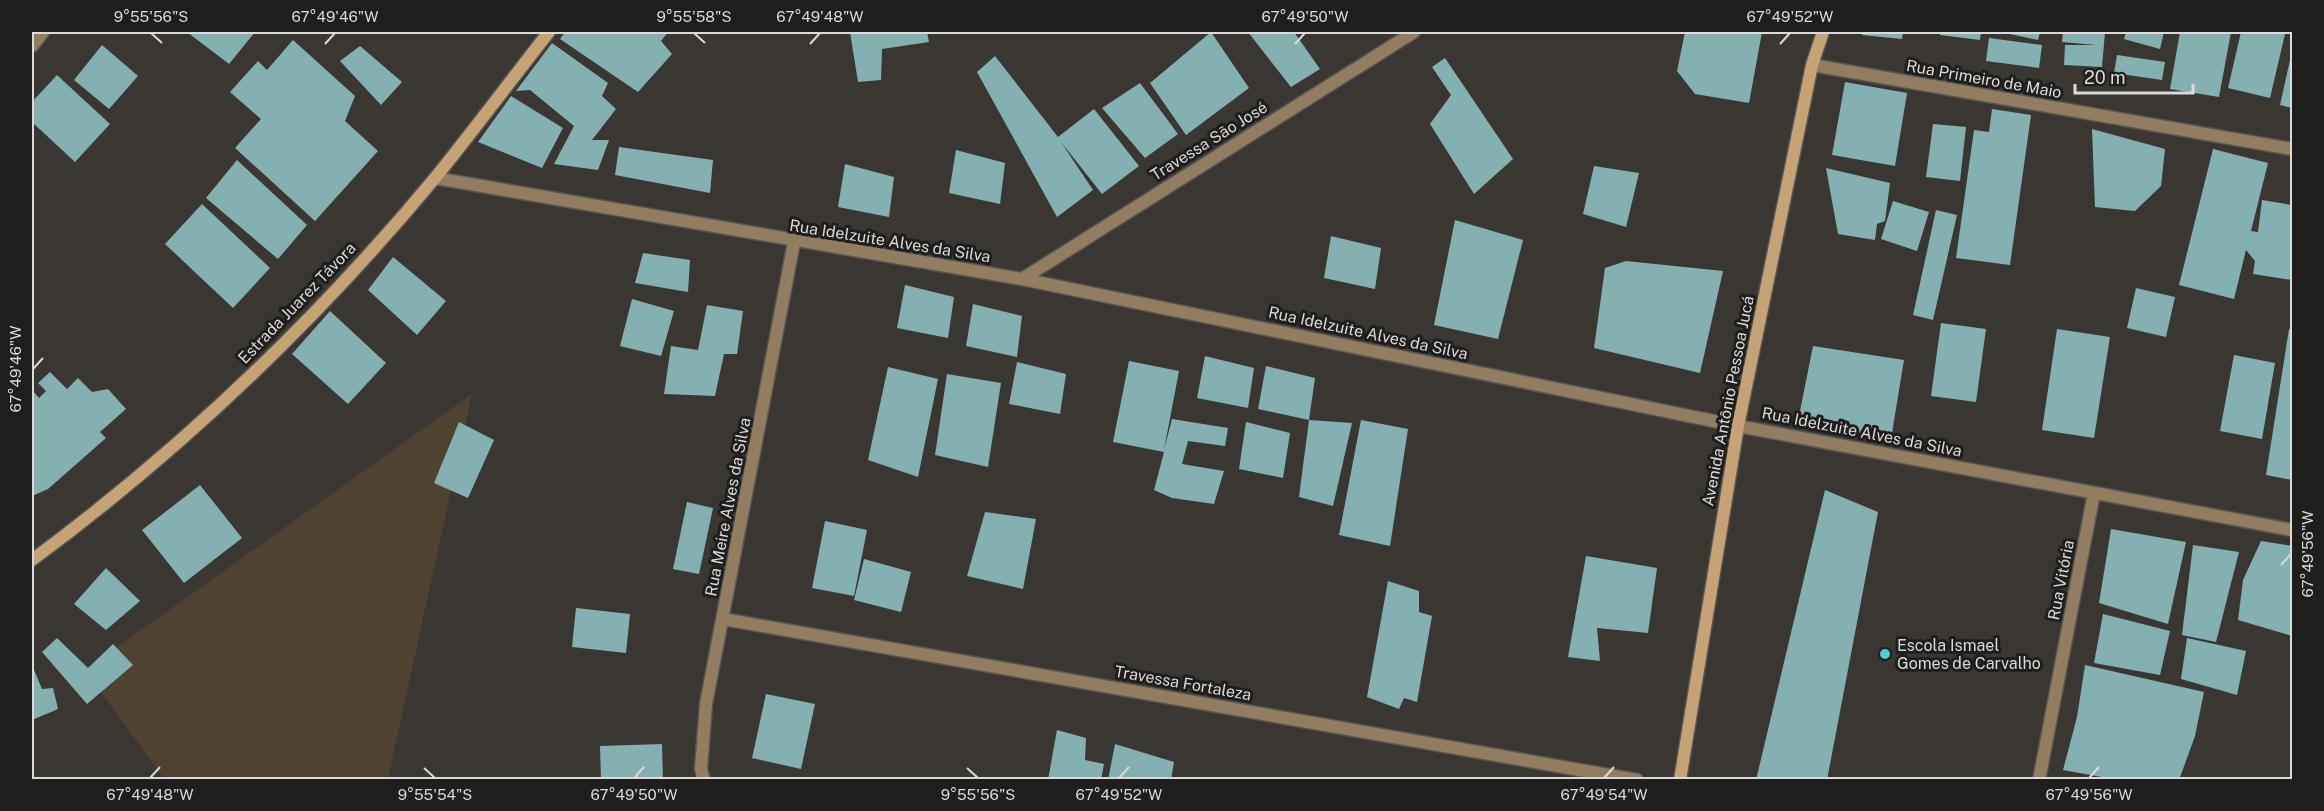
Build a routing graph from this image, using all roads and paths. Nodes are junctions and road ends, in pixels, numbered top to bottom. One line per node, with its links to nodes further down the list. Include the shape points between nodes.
1 (43, 32): 5 (street)
2 (549, 32): 8 (street, Estrada Juarez Távora)
3 (1414, 32): 10 (street, Travessa São José)
4 (1823, 32): 6 (street, Avenida Antônio Pessoa Jucá)
5 (32, 46)
6 (1812, 65): 7 (street, Rua Primeiro de Maio); 11 (street, Avenida Antônio Pessoa Jucá)
7 (2292, 149)
8 (435, 178): 9 (street, Rua Idelzuite Alves da Silva); 14 (street, Estrada Juarez Távora, via 322,305 201,424 104,507)
9 (794, 242): 10 (street, Rua Idelzuite Alves da Silva); 15 (street, Rua Meire Alves da Silva)
10 (1022, 279): 11 (street, Rua Idelzuite Alves da Silva)
11 (1738, 426): 12 (street, Rua Idelzuite Alves da Silva); 18 (street, Avenida Antônio Pessoa Jucá)
12 (2094, 493): 13 (street, Rua Idelzuite Alves da Silva); 19 (street, Rua Vitória)
13 (2292, 530)
14 (32, 560)
15 (723, 620): 16 (street, Rua Meire Alves da Silva, via 706,704 701,769); 17 (street, Travessa Fortaleza)
16 (704, 780)
17 (1637, 780)
18 (1680, 780)
19 (2039, 780)

